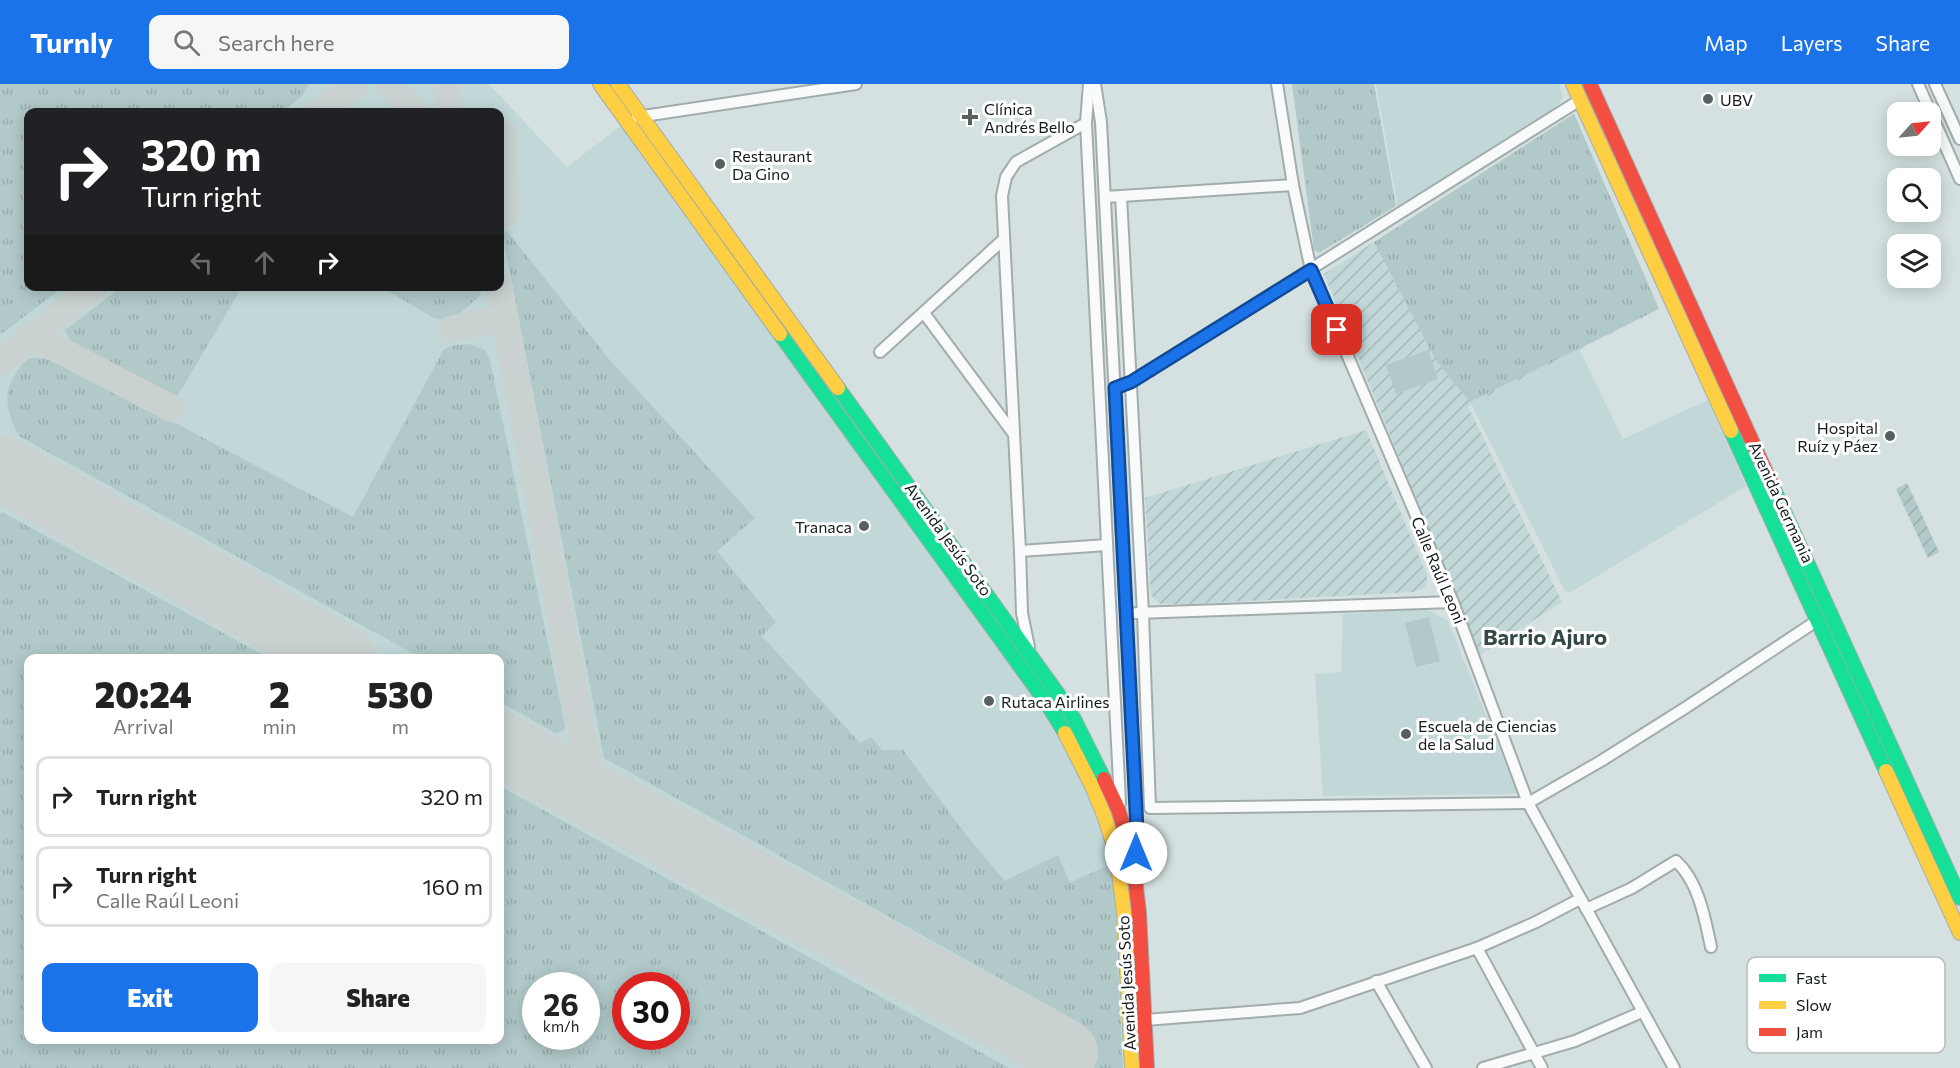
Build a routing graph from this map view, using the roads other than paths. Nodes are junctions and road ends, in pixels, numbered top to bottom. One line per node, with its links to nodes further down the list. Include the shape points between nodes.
1 (600, 84): 14 (main road, Avenida Jesús Soto)
2 (618, 84): 12 (main road, Avenida Jesús Soto)
3 (856, 84): 12 (street)
4 (1089, 84): 15 (street)
5 (1095, 84): 20 (street)
6 (1277, 84): 18 (street, Calle Raúl Leoni)
7 (1573, 84): 11 (main road, Avenida Germania)
8 (1590, 84): 39 (main road, Avenida Germania)
9 (1918, 84): 17 (street)
10 (1935, 84): 13 (street)
11 (1580, 100): 22 (street); 33 (main road, Avenida Germania)
12 (641, 116): 14 (street); 34 (main road, Avenida Jesús Soto)
13 (1956, 118): 16 (street)
14 (626, 119): 37 (main road, Avenida Jesús Soto, via 1046,702 1087,775)
15 (1086, 123): 21 (street, via 1016,162 1006,177 1002,196); 28 (street)
16 (1960, 139)
17 (1960, 179)
18 (1293, 185): 19 (street); 22 (street, Calle Raúl Leoni)
19 (1121, 195): 20 (street); 25 (street)
20 (1105, 197): 26 (street)
21 (1004, 239): 23 (street); 27 (street)
22 (1311, 270): 25 (street); 30 (street, Calle Raúl Leoni)
23 (924, 313): 24 (street); 27 (street)
24 (880, 352)
25 (1131, 382): 26 (street); 32 (street)
26 (1115, 388): 31 (street)
27 (1014, 434): 29 (street)
28 (1107, 545): 29 (street); 36 (street)
29 (1020, 551): 34 (street, via 1022,613)
30 (1454, 602): 32 (street); 35 (street, Calle Raúl Leoni)
31 (1126, 611): 32 (street); 38 (street)
32 (1143, 614): 35 (street, via 1150,808)
33 (1818, 620): 35 (street, via 1685,708); 43 (main road, Avenida Germania)
34 (1031, 657): 36 (main road, Avenida Jesús Soto, via 1086,740)
35 (1528, 803): 41 (street, Calle Raúl Leoni)
36 (1121, 818): 37 (street); 38 (main road, Avenida Jesús Soto)
37 (1117, 856): 50 (main road, Avenida Jesús Soto)
38 (1136, 876): 48 (main road, Avenida Jesús Soto)
39 (1957, 882): 40 (main road, Avenida Germania)
40 (1960, 898)
41 (1580, 899): 42 (street, Calle Raúl Leoni); 45 (street)
42 (1586, 909): 44 (street, via 1632,888 1676,861 1698,897); 47 (street, Calle Raúl Leoni)
43 (1960, 933)
44 (1711, 947)
45 (1477, 948): 46 (street); 49 (street)
46 (1376, 981): 48 (street, via 1300,1008); 52 (street)
47 (1642, 1012): 49 (street, via 1575,1041); 55 (street, Calle Raúl Leoni)
48 (1145, 1020): 51 (main road, Avenida Jesús Soto)
49 (1534, 1053): 53 (street); 54 (street)
50 (1132, 1068)
51 (1147, 1068)
52 (1426, 1068)
53 (1483, 1068)
54 (1542, 1068)
55 (1674, 1068)

